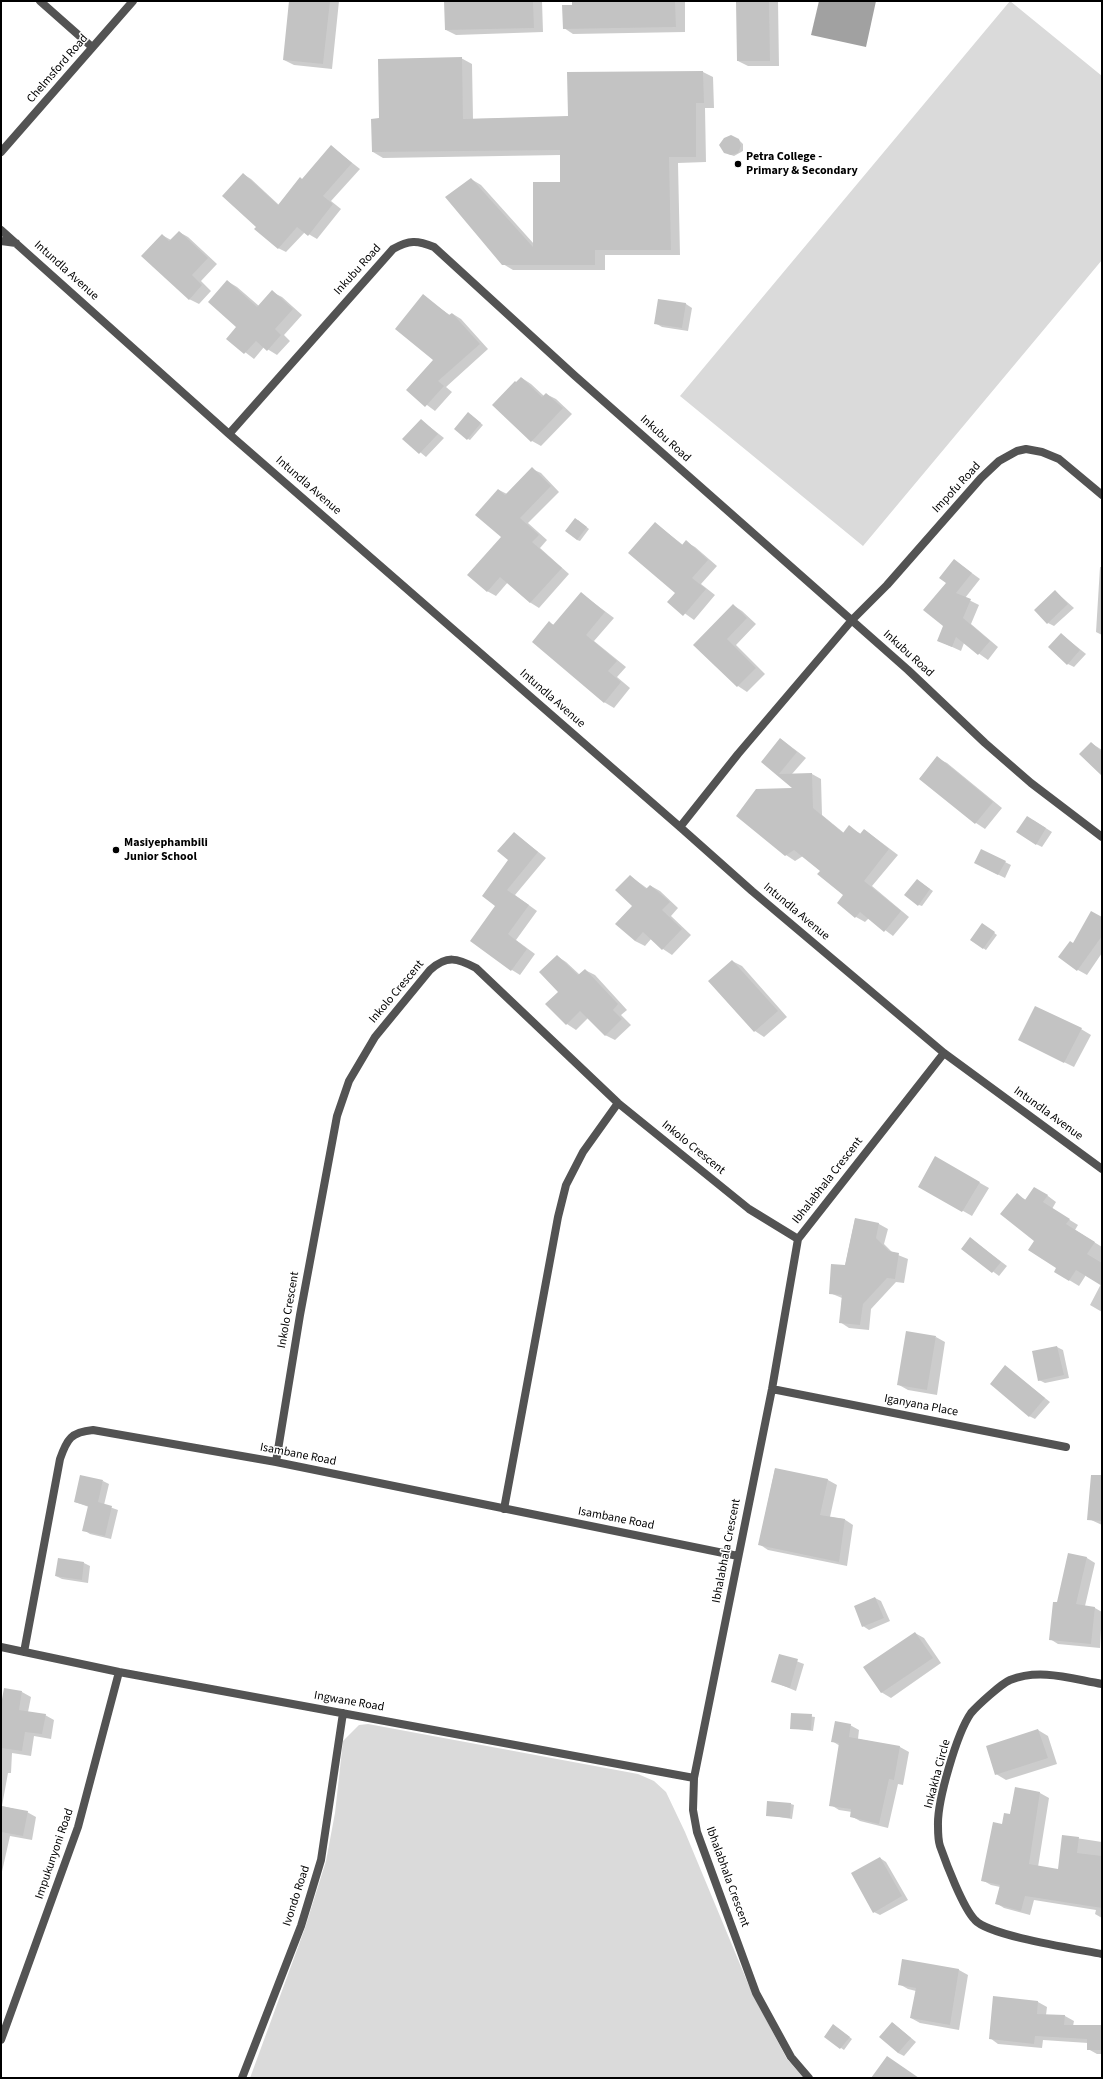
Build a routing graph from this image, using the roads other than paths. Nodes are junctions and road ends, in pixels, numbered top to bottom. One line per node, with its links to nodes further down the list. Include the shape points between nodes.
1 (40, 1): 3 (street)
2 (133, 1): 3 (street, Chelmsford Road)
3 (92, 47): 4 (street, Chelmsford Road)
4 (1, 152)
5 (1, 230): 7 (street, Intundla Avenue)
6 (1, 241): 7 (street)
7 (16, 243): 8 (street, Intundla Avenue)
8 (229, 434): 10 (street, Inkubu Road, via 393,248 406,242 422,242 434,247 574,375); 11 (street, Intundla Avenue)
9 (1102, 495): 10 (street, Impofu Road, via 1058,459 1042,452 1026,449 1017,451 999,461 981,478)
10 (852, 620): 11 (street, Impofu Road, via 738,754); 12 (street, Inkubu Road, via 990,748)
11 (680, 827): 13 (street, Intundla Avenue)
12 (1102, 837)
13 (944, 1053): 15 (street, Intundla Avenue); 16 (street, Ibhalabhala Crescent)
14 (618, 1103): 16 (street, Inkolo Crescent, via 749,1209); 19 (street, Inkolo Crescent, via 476,968 452,959 440,960 430,970 376,1037 349,1081 337,1116); 20 (street, via 583,1152 566,1185)
15 (1102, 1169)
16 (798, 1239): 17 (street, Ibhalabhala Crescent)
17 (772, 1389): 18 (street, Iganyana Place); 21 (street, Ibhalabhala Crescent)
18 (1066, 1447)
19 (276, 1462): 20 (street, Isambane Road); 23 (street, Isambane Road, via 93,1430 80,1431 70,1437 64,1445 60,1459)
20 (504, 1509): 21 (street, Isambane Road)
21 (738, 1556): 27 (street, Ibhalabhala Crescent)
22 (1, 1647): 23 (street, Ingwane Road)
23 (24, 1652): 24 (street, Ingwane Road)
24 (119, 1672): 26 (street, Ingwane Road); 29 (street, Impukunyoni Road, via 78,1827)
25 (1102, 1684): 28 (street, Inkakha Circle, via 1037,1673 1009,1680 987,1698 971,1714 960,1738 950,1764 938,1824 940,1845 964,1903 975,1920 991,1931)
26 (343, 1713): 27 (street, Ingwane Road); 30 (street, Ivondo Road, via 321,1860 301,1926)
27 (694, 1778): 31 (street, Ibhalabhala Crescent, via 693,1810 697,1832 756,1993 791,2057)
28 (1102, 1954)
29 (1, 2040)
30 (242, 2078)
31 (809, 2078)

